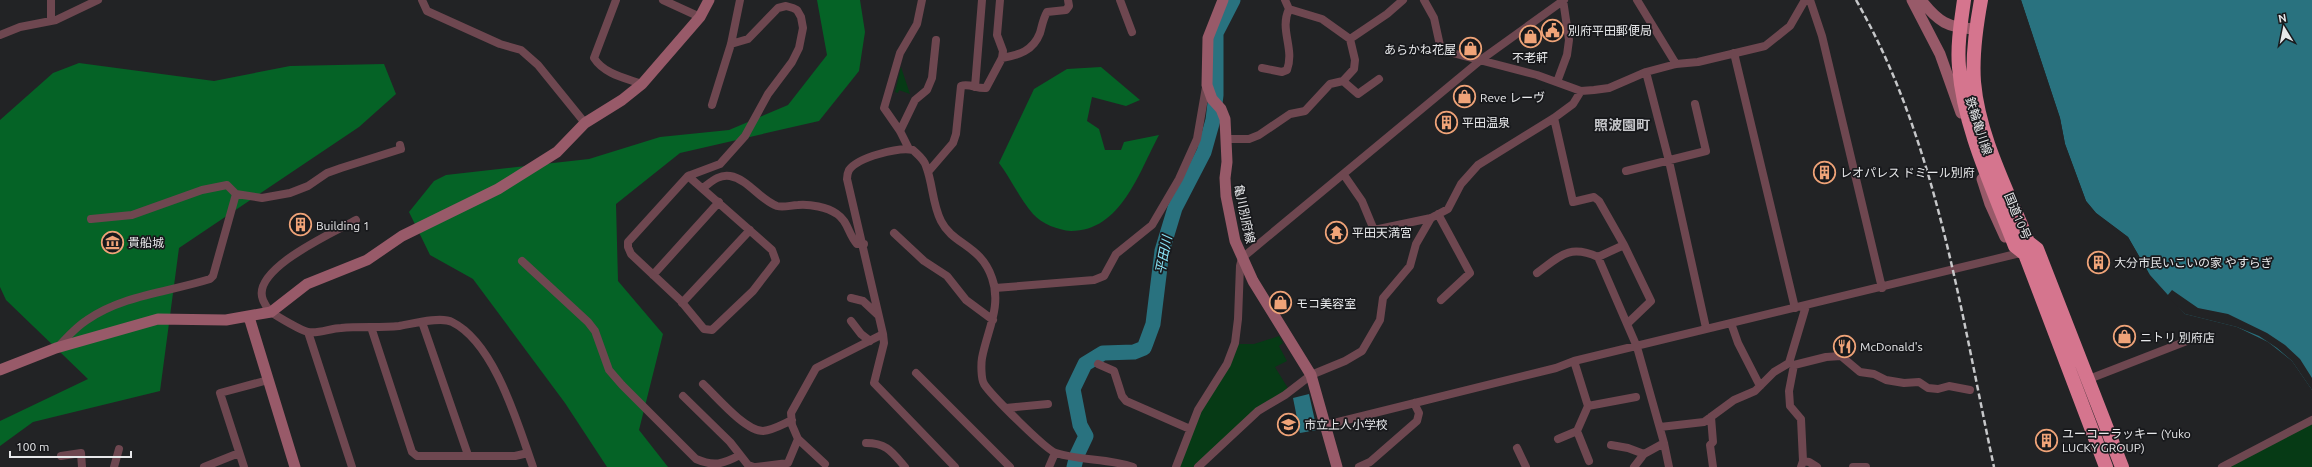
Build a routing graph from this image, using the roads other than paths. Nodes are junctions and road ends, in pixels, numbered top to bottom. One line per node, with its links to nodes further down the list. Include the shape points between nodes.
1 (51, 0): 29 (street)
2 (98, 0): 29 (street)
3 (422, 0): 53 (street, via 427,11 500,44 521,50 538,65)
4 (616, 0): 46 (street, via 594,58 611,73)
5 (663, 0): 28 (street)
6 (709, 0): 28 (street)
7 (740, 0): 36 (street)
8 (922, 0): 54 (street, via 917,24 900,53 884,108)
9 (982, 0): 48 (street)
10 (1000, 0): 38 (street, via 997,35 1003,51)
11 (1068, 0): 38 (street, via 1069,6 1066,10 1047,12 1040,35 1032,47 1020,55)
12 (1120, 0): 32 (street)
13 (1223, 0): 47 (street, 亀川別府線, via 1208,38)
14 (1285, 0): 27 (street)
15 (1403, 0): 34 (street)
16 (1424, 0): 39 (street, via 1434,18 1441,50)
17 (1548, 0): 26 (street)
18 (1563, 0): 26 (street); 45 (street, via 1569,40 1567,55)
19 (1637, 0): 40 (street)
20 (1805, 0): 37 (street, via 1790,26 1765,46)
21 (1810, 0): 80 (street, via 1822,36)
22 (1912, 0): 73 (street, 鉄輪亀川線, via 1930,33 1955,93 1990,204 2004,235 2014,250)
23 (1921, 0): 30 (street, via 1934,17)
24 (1964, 0): 30 (highway, 国道10号)
25 (1981, 0): 31 (highway, 国道10号)
26 (1553, 8): 39 (street)
27 (1289, 9): 34 (street, via 1322,19); 41 (street, via 1286,15 1286,29 1291,60 1287,70 1282,72)
28 (700, 17): 46 (street)
29 (51, 21): 33 (street)
30 (1960, 28): 31 (street); 73 (highway, 国道10号, via 1959,65 1968,116 2015,246)
31 (1976, 29): 73 (highway, 国道10号, via 1974,83 1980,113 1989,145)
32 (1132, 32)
33 (0, 35)
34 (1350, 39): 44 (street, via 1355,60 1354,69)
35 (936, 40): 54 (street, via 932,78 927,90 915,100)
36 (732, 44): 51 (street); 62 (street, via 748,39 778,8 793,8 801,17 803,28 795,57 768,94 745,136 720,164)
37 (1734, 53): 40 (street); 85 (street)
38 (1002, 58): 48 (street, via 986,88)
39 (1482, 59): 45 (street); 61 (street)
40 (1676, 64): 42 (street)
41 (1262, 68)
42 (1646, 72): 49 (street, via 1609,88); 58 (street)
43 (1379, 79): 44 (street, via 1358,94)
44 (1343, 81): 55 (street, via 1330,84 1305,111 1290,114 1260,135 1249,139)
45 (1557, 82): 49 (street)
46 (642, 84): 53 (street)
47 (1206, 85): 55 (street, 亀川別府線, via 1225,119); 79 (street, via 1197,139 1179,179 1152,225 1116,254 1104,276 1094,280)
48 (975, 87): 60 (street, via 966,84 961,86 956,134 952,143)
49 (1581, 91): 52 (street, via 1573,104)
50 (1695, 104): 58 (street, via 1706,151)
51 (712, 105)
52 (1554, 118): 66 (street, via 1478,165 1461,184 1448,208); 72 (street, via 1573,202 1594,197)
53 (585, 123): 86 (street, via 557,152 498,189 402,236 367,260 307,284)
54 (900, 131): 57 (street)
55 (1226, 139): 75 (street, 亀川別府線, via 1226,196 1235,241)
56 (400, 145): 64 (street, via 401,149 327,173 308,186 290,193 262,198)
57 (909, 149): 60 (street, via 921,158); 71 (street, via 894,150 863,160 849,170 847,178)
58 (1669, 161): 59 (street); 95 (street)
59 (1626, 171)
60 (928, 172): 79 (street, via 933,200 942,223 982,258)
61 (1344, 175): 66 (street, via 1362,200 1374,230); 75 (street)
62 (688, 176): 63 (street); 78 (street, via 628,242 631,254)
63 (703, 188): 65 (street); 71 (street, via 714,179 730,176 776,205 808,205 823,208 844,220 857,244)
64 (236, 194): 67 (street, via 227,185 202,190 132,215); 101 (street, via 210,279 139,297 105,309 87,320)
65 (719, 202): 69 (street); 78 (street)
66 (1435, 216): 82 (street, via 1470,273); 107 (street, via 1416,244 1410,266 1383,298 1380,320 1362,351)
67 (91, 219)
68 (356, 220): 86 (street, via 301,250 273,270 263,285 261,296)
69 (750, 230): 83 (street); 83 (street, via 772,250 776,261 753,291 708,331 704,330)
70 (894, 233): 89 (street, via 924,262 947,276 966,300)
71 (864, 244): 87 (street)
72 (1624, 245): 74 (street); 92 (street, via 1651,301)
73 (2031, 252): 80 (street); 108 (highway, 国道10号); 167 (highway, 国道10号)
74 (1598, 257): 77 (street, via 1576,250 1563,253); 92 (street)
75 (1242, 258): 107 (street, 亀川別府線, via 1253,281); 124 (street, via 1235,343 1227,364 1198,410)
76 (522, 261): 138 (street, via 588,322 595,331 609,370 696,459 710,465)
77 (1537, 273)
78 (654, 275): 83 (street)
79 (995, 288): 89 (street)
80 (1882, 288): 84 (street)
81 (851, 298): 87 (street, via 863,301)
82 (1441, 300)
83 (682, 303)
84 (1806, 306): 85 (street); 104 (street)
85 (1795, 308): 93 (street)
86 (271, 312): 88 (street); 96 (street)
87 (878, 314): 97 (street)
88 (248, 317): 101 (street, via 226,320 158,319); 109 (street)
89 (994, 320): 118 (street, via 981,360 982,376 984,383)
90 (851, 321): 99 (street)
91 (422, 322): 94 (street); 134 (street, via 452,321 484,352 499,375); 136 (street)
92 (1628, 322): 100 (street)
93 (1731, 323): 95 (street); 111 (street, via 1738,343)
94 (371, 327): 96 (street); 136 (street, via 412,452 422,457)
95 (1706, 328): 100 (street)
96 (308, 332): 148 (street)
97 (883, 334): 99 (street); 152 (street, via 884,343 874,383)
98 (2192, 340): 108 (street)
99 (870, 341): 120 (street, via 816,368 791,413)
100 (1637, 347): 102 (street); 123 (street)
101 (56, 348): 105 (street)
102 (1574, 361): 115 (street, via 1556,368); 117 (street)
103 (1098, 364): 124 (street, via 1114,371 1126,401)
104 (1791, 364): 111 (street); 112 (street, via 1826,356 1841,356 1860,372 1874,374 1886,380 1919,382 1928,388 1949,386); 142 (street, via 1790,406 1801,419)
105 (0, 370)
106 (916, 373): 153 (street)
107 (1312, 375): 122 (street, 亀川別府線); 157 (street, via 1285,395 1258,410)
108 (2089, 379): 168 (highway, 国道10号)
109 (268, 380): 133 (street, via 220,393); 147 (street)
110 (703, 384): 120 (street, via 742,421 753,428 768,430)
111 (1760, 386): 119 (street)
112 (1970, 390)
113 (683, 396): 138 (street)
114 (1636, 397): 117 (street)
115 (1414, 403): 122 (street); 159 (street, via 1419,413 1417,421 1370,462)
116 (1048, 404): 118 (street)
117 (1588, 406): 125 (street)
118 (1006, 408): 135 (street)
119 (1711, 417): 123 (street, via 1704,422); 163 (street, via 1713,442 1710,445)
120 (792, 420): 126 (street)
121 (2312, 420): 169 (street)
122 (1326, 425): 158 (street, 亀川別府線)
123 (1660, 427): 129 (street)
124 (1190, 429): 156 (street)
125 (1577, 431): 127 (street); 140 (street)
126 (798, 439): 141 (street); 150 (street, via 788,463)
127 (1558, 439)
128 (866, 443): 151 (street, via 878,443 890,450)
129 (1664, 443): 137 (street); 162 (street)
130 (1611, 445): 137 (street)
131 (1517, 448): 160 (street)
132 (119, 449): 144 (street)
133 (239, 452): 145 (street); 146 (street)
134 (528, 453): 136 (street, via 515,456); 149 (street)
135 (1055, 453): 154 (street); 155 (street, via 1118,461)
136 (468, 454)
137 (1644, 454): 161 (street)
138 (740, 455): 150 (street)
139 (61, 456): 143 (street, via 81,453)
140 (1588, 461)
141 (825, 464)
142 (1802, 464): 164 (street, via 1809,462)
143 (82, 467)
144 (114, 467)
145 (204, 467)
146 (244, 467)
147 (295, 467)
148 (352, 467)
149 (533, 467)
150 (752, 467)
151 (905, 467)
152 (955, 467)
153 (1009, 467)
154 (1048, 467)
155 (1133, 467)
156 (1176, 467)
157 (1198, 467)
158 (1337, 467)
159 (1359, 467)
160 (1526, 467)
161 (1634, 467)
162 (1669, 467)
163 (1713, 467)
164 (1817, 467)
165 (1854, 467): 166 (street)
166 (1866, 467)
167 (2106, 467)
168 (2122, 467)
169 (2222, 467)

